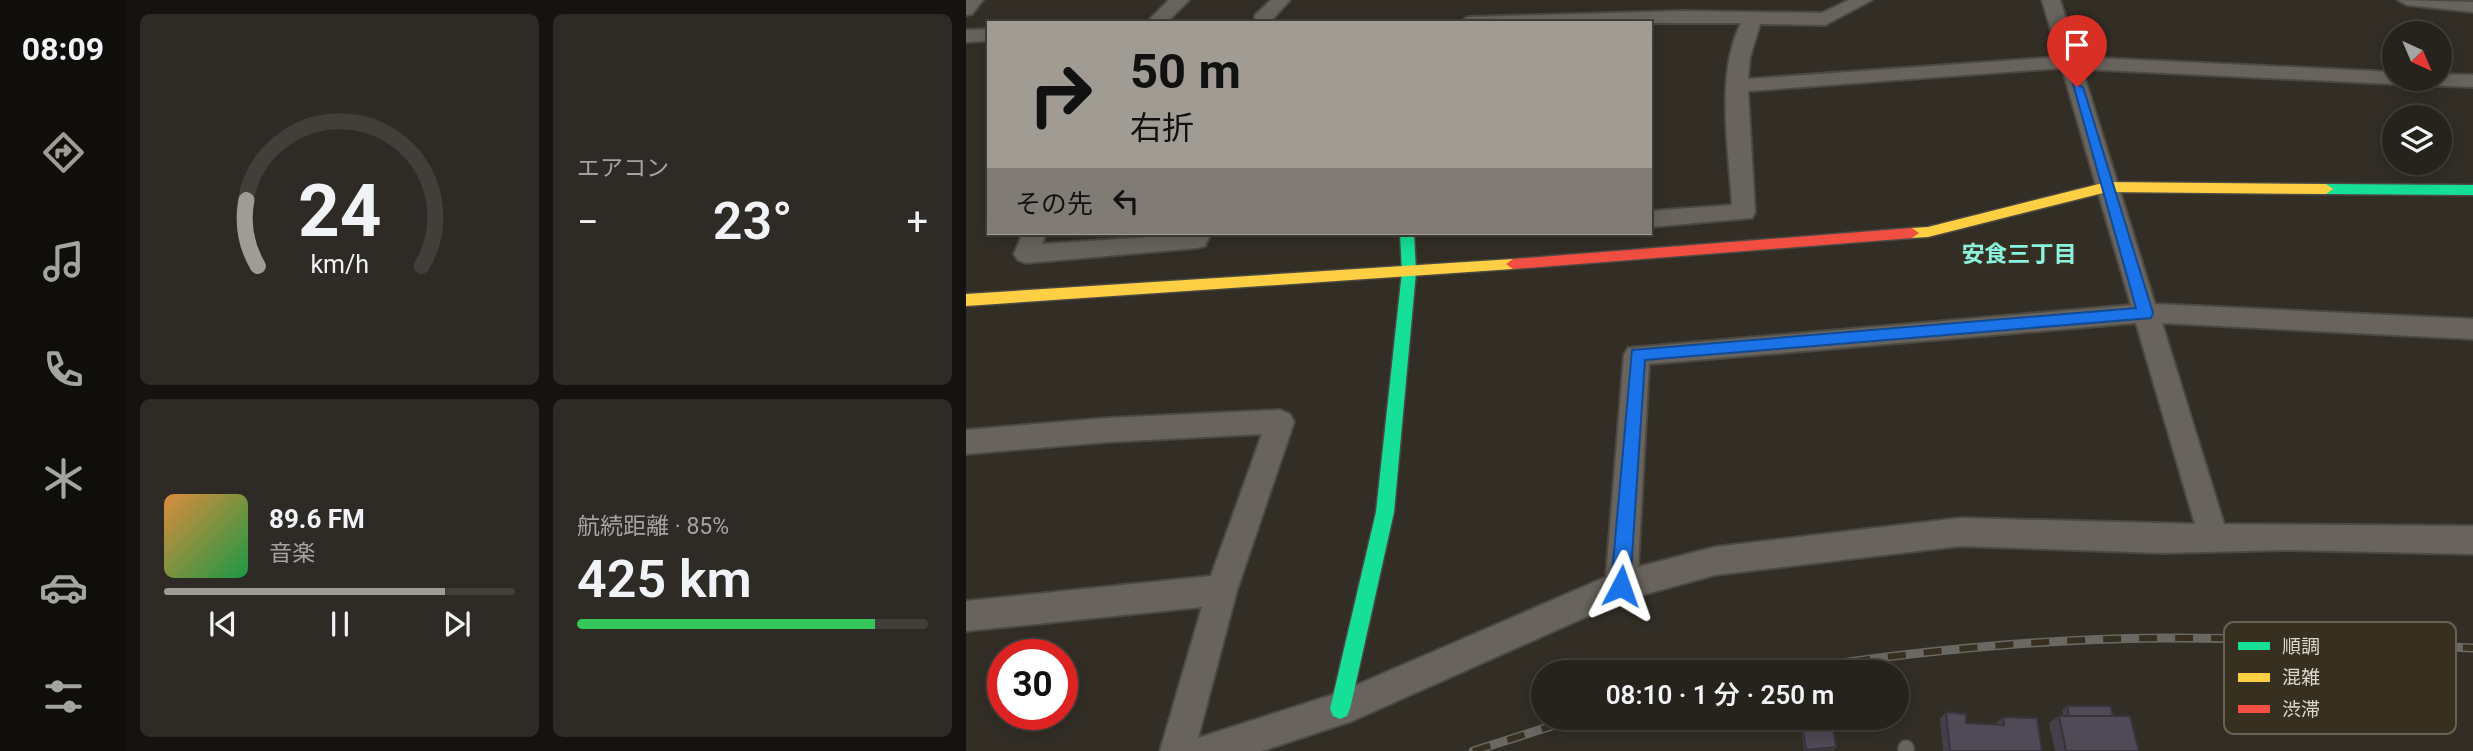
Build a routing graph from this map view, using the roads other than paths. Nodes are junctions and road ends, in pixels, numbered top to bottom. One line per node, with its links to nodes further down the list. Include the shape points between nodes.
1 (974, 0): 9 (street)
2 (1180, 0): 12 (street)
3 (1281, 0): 13 (street)
4 (1829, 0): 11 (street)
5 (1863, 0): 11 (street)
6 (2051, 0): 17 (street)
7 (2407, 0): 8 (street)
8 (2473, 7)
9 (966, 10)
10 (1753, 18): 11 (street); 14 (street); 21 (street, via 1744,30)
11 (1825, 19)
12 (1157, 21)
13 (1264, 21)
14 (1589, 21)
15 (987, 35): 16 (street)
16 (966, 36)
17 (2069, 62): 18 (street); 21 (street); 22 (street)
18 (2382, 77)
19 (2452, 80): 20 (street)
20 (2473, 81)
21 (1738, 86): 24 (street, via 1744,212)
22 (2107, 187): 23 (street); 28 (street, via 1928,232); 30 (street)
23 (2473, 190)
24 (1652, 219)
25 (1034, 235): 26 (street, via 1027,254 1197,240)
26 (1198, 235)
27 (1407, 235): 28 (street)
28 (1409, 272): 29 (street); 38 (street, via 1385,512)
29 (966, 300)
30 (2146, 313): 31 (street); 33 (street); 35 (street, via 1637,355)
31 (2473, 329)
32 (966, 442): 36 (street, via 1280,422)
33 (2214, 538): 34 (street); 35 (street, via 1960,532 1715,561)
34 (2473, 540)
35 (1621, 586): 38 (street)
36 (1222, 590): 37 (street); 39 (street)
37 (966, 616)
38 (1340, 709): 40 (street)
39 (1177, 751)
40 (1209, 751)

